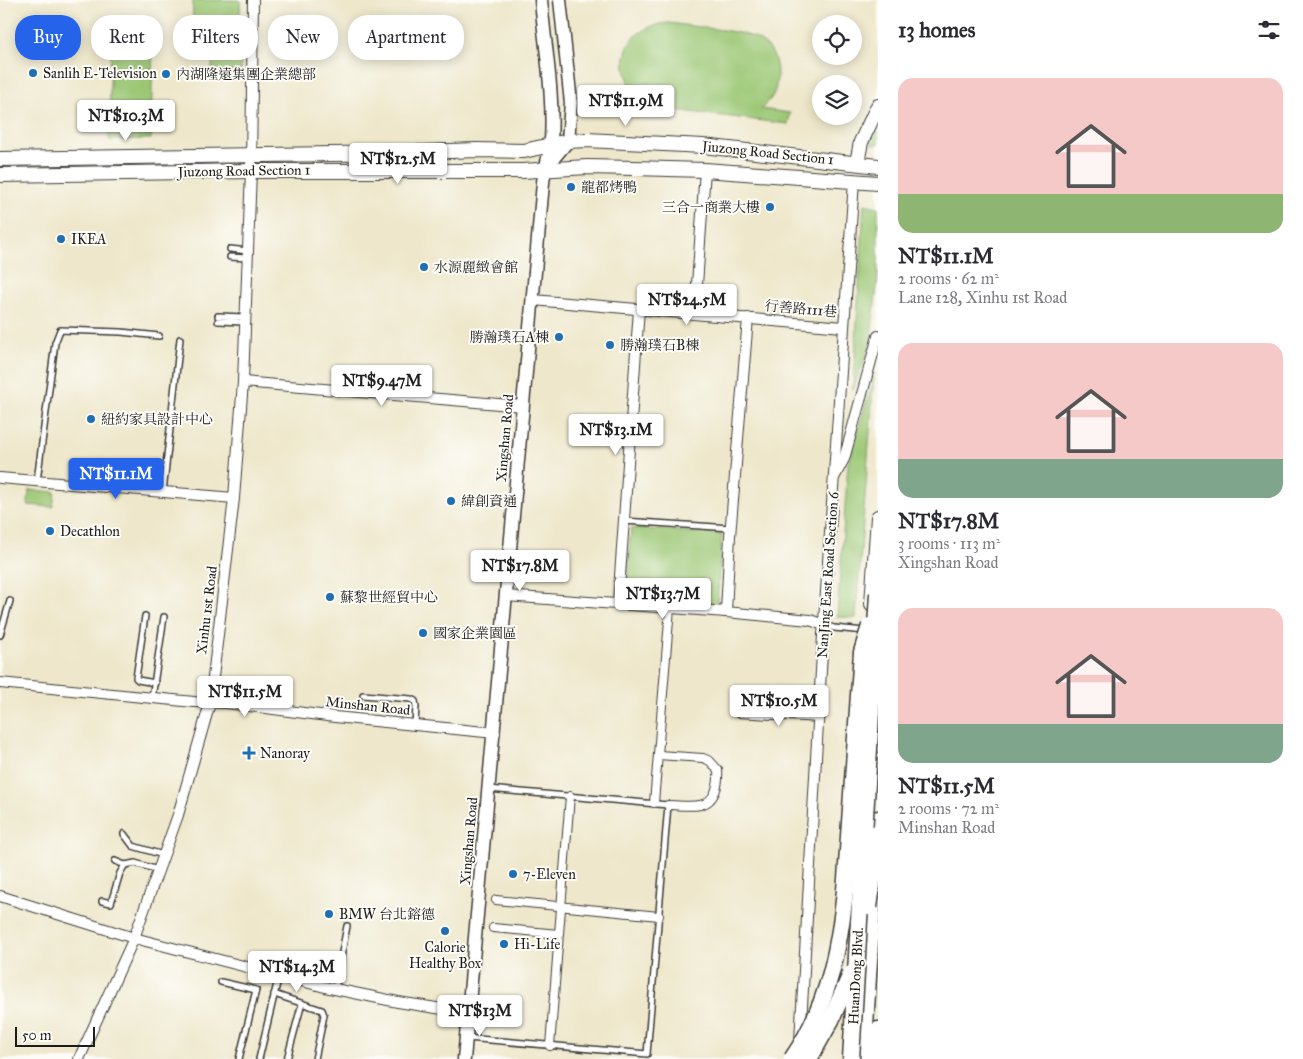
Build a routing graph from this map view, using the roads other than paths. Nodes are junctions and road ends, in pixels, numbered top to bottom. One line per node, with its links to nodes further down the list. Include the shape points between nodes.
1 (253, 0): 7 (street)
2 (540, 0): 6 (street, Xingshan Road, via 548,50)
3 (560, 0): 5 (street, via 571,103)
4 (878, 106): 9 (main road, via 861,142)
5 (568, 141): 6 (main road, Jiuzong Road Section 1); 9 (main road, Jiuzong Road Section 1, via 684,144); 11 (street)
6 (551, 144): 7 (main road, Jiuzong Road Section 1, via 524,151); 11 (street, Xingshan Road)
7 (252, 154): 8 (main road, Jiuzong Road Section 1); 13 (street, Xinhu 1st Road)
8 (0, 159)
9 (857, 163): 10 (main road, Jiuzong Road Section 1)
10 (878, 166)
11 (544, 169): 12 (main road, Jiuzong Road Section 1); 13 (main road, Jiuzong Road Section 1); 20 (street, Xingshan Road)
12 (705, 170): 15 (main road, Jiuzong Road Section 1); 22 (street)
13 (251, 171): 14 (main road, Jiuzong Road Section 1); 18 (street, Xinhu 1st Road)
14 (0, 175)
15 (854, 181): 16 (main road, Jiuzong Road Section 1); 26 (street, NanJing East Road Section 6)
16 (878, 183)
17 (230, 249): 18 (lane)
18 (248, 254): 19 (lane); 25 (street, Xinhu 1st Road)
19 (230, 257)
20 (533, 300): 21 (street, 行善路111巷); 31 (street, Xingshan Road)
21 (639, 309): 22 (street, 行善路111巷); 38 (street)
22 (696, 314): 24 (street, 行善路111巷)
23 (218, 318): 25 (lane)
24 (748, 318): 26 (street, 行善路111巷); 39 (street)
25 (245, 320): 30 (street, Xinhu 1st Road)
26 (843, 327): 33 (street, NanJing East Road Section 6)
27 (159, 336): 34 (lane, via 60,330 55,343)
28 (878, 336): 33 (street, via 844,459)
29 (180, 339): 35 (lane)
30 (244, 382): 31 (street); 36 (street, Xinhu 1st Road)
31 (523, 406): 40 (street, Xingshan Road)
32 (0, 478): 34 (street)
33 (834, 478): 48 (street, NanJing East Road Section 6)
34 (37, 481): 35 (street)
35 (163, 492): 36 (street)
36 (234, 498): 57 (street, Xinhu 1st Road)
37 (878, 517): 49 (main road)
38 (624, 521): 39 (lane); 43 (street)
39 (731, 528): 45 (street)
40 (506, 596): 43 (street); 61 (street, Xingshan Road)
41 (878, 599): 99 (highway, bridge, via 862,652 843,915 837,950 816,1017); 102 (highway, HuanDong Blvd., bridge)
42 (10, 601): 50 (lane)
43 (618, 604): 44 (street)
44 (670, 608): 45 (street); 62 (street)
45 (726, 612): 48 (street, via 810,620)
46 (145, 616): 53 (lane, via 136,678)
47 (164, 617): 53 (lane)
48 (824, 625): 49 (lane); 59 (street, NanJing East Road Section 6)
49 (874, 632): 51 (main road)
50 (0, 635)
51 (868, 680): 56 (highway); 102 (main road)
52 (0, 683): 55 (street, Minshan Road)
53 (155, 683): 55 (lane)
54 (362, 695): 60 (lane, via 415,701)
55 (152, 698): 57 (street, Minshan Road)
56 (878, 698)
57 (210, 702): 60 (street, Minshan Road); 70 (street, Xinhu 1st Road, via 178,815)
58 (739, 712): 59 (street)
59 (820, 717): 90 (street, NanJing East Road Section 6)
60 (415, 725): 61 (street, Minshan Road)
61 (495, 733): 63 (street, Xingshan Road)
62 (658, 755): 65 (street); 66 (street, via 704,758 718,770 718,787 712,797 701,805)
63 (489, 789): 64 (lane); 88 (street, Xingshan Road)
64 (570, 796): 65 (lane); 77 (street)
65 (654, 803): 66 (lane)
66 (668, 805): 78 (lane)
67 (878, 818): 103 (highway)
68 (878, 832): 101 (highway, bridge, via 869,907 860,946 847,985)
69 (124, 834): 70 (lane, via 133,846)
70 (163, 855): 73 (street, Xinhu 1st Road)
71 (115, 861): 72 (lane)
72 (126, 865): 73 (lane); 76 (lane, via 120,873 111,903)
73 (158, 870): 82 (street, Xinhu 1st Road)
74 (0, 896): 82 (street)
75 (496, 900): 77 (street)
76 (102, 901)
77 (562, 906): 78 (street); 81 (street)
78 (660, 916): 92 (lane, via 646,1054)
79 (347, 926): 85 (lane)
80 (493, 928): 81 (street)
81 (559, 934): 92 (street)
82 (134, 938): 83 (street); 93 (street, Xinhu 1st Road)
83 (279, 975): 85 (street); 86 (lane)
84 (221, 982): 94 (lane, via 256,990)
85 (334, 989): 88 (street)
86 (274, 994): 87 (lane); 95 (lane)
87 (302, 1003): 96 (lane); 97 (lane, via 324,1012)
88 (468, 1013): 91 (street, Xingshan Road)
89 (878, 1030): 104 (highway)
90 (801, 1036): 99 (main road); 100 (street, NanJing East Road Section 6)
91 (466, 1038): 92 (lane); 98 (street, Xingshan Road)
92 (550, 1046)
93 (79, 1059)
94 (239, 1059)
95 (259, 1059)
96 (287, 1059)
97 (315, 1059)
98 (464, 1059)
99 (791, 1059)
100 (800, 1059)
101 (809, 1059)
102 (850, 1059)
103 (863, 1059)
104 (876, 1059)

